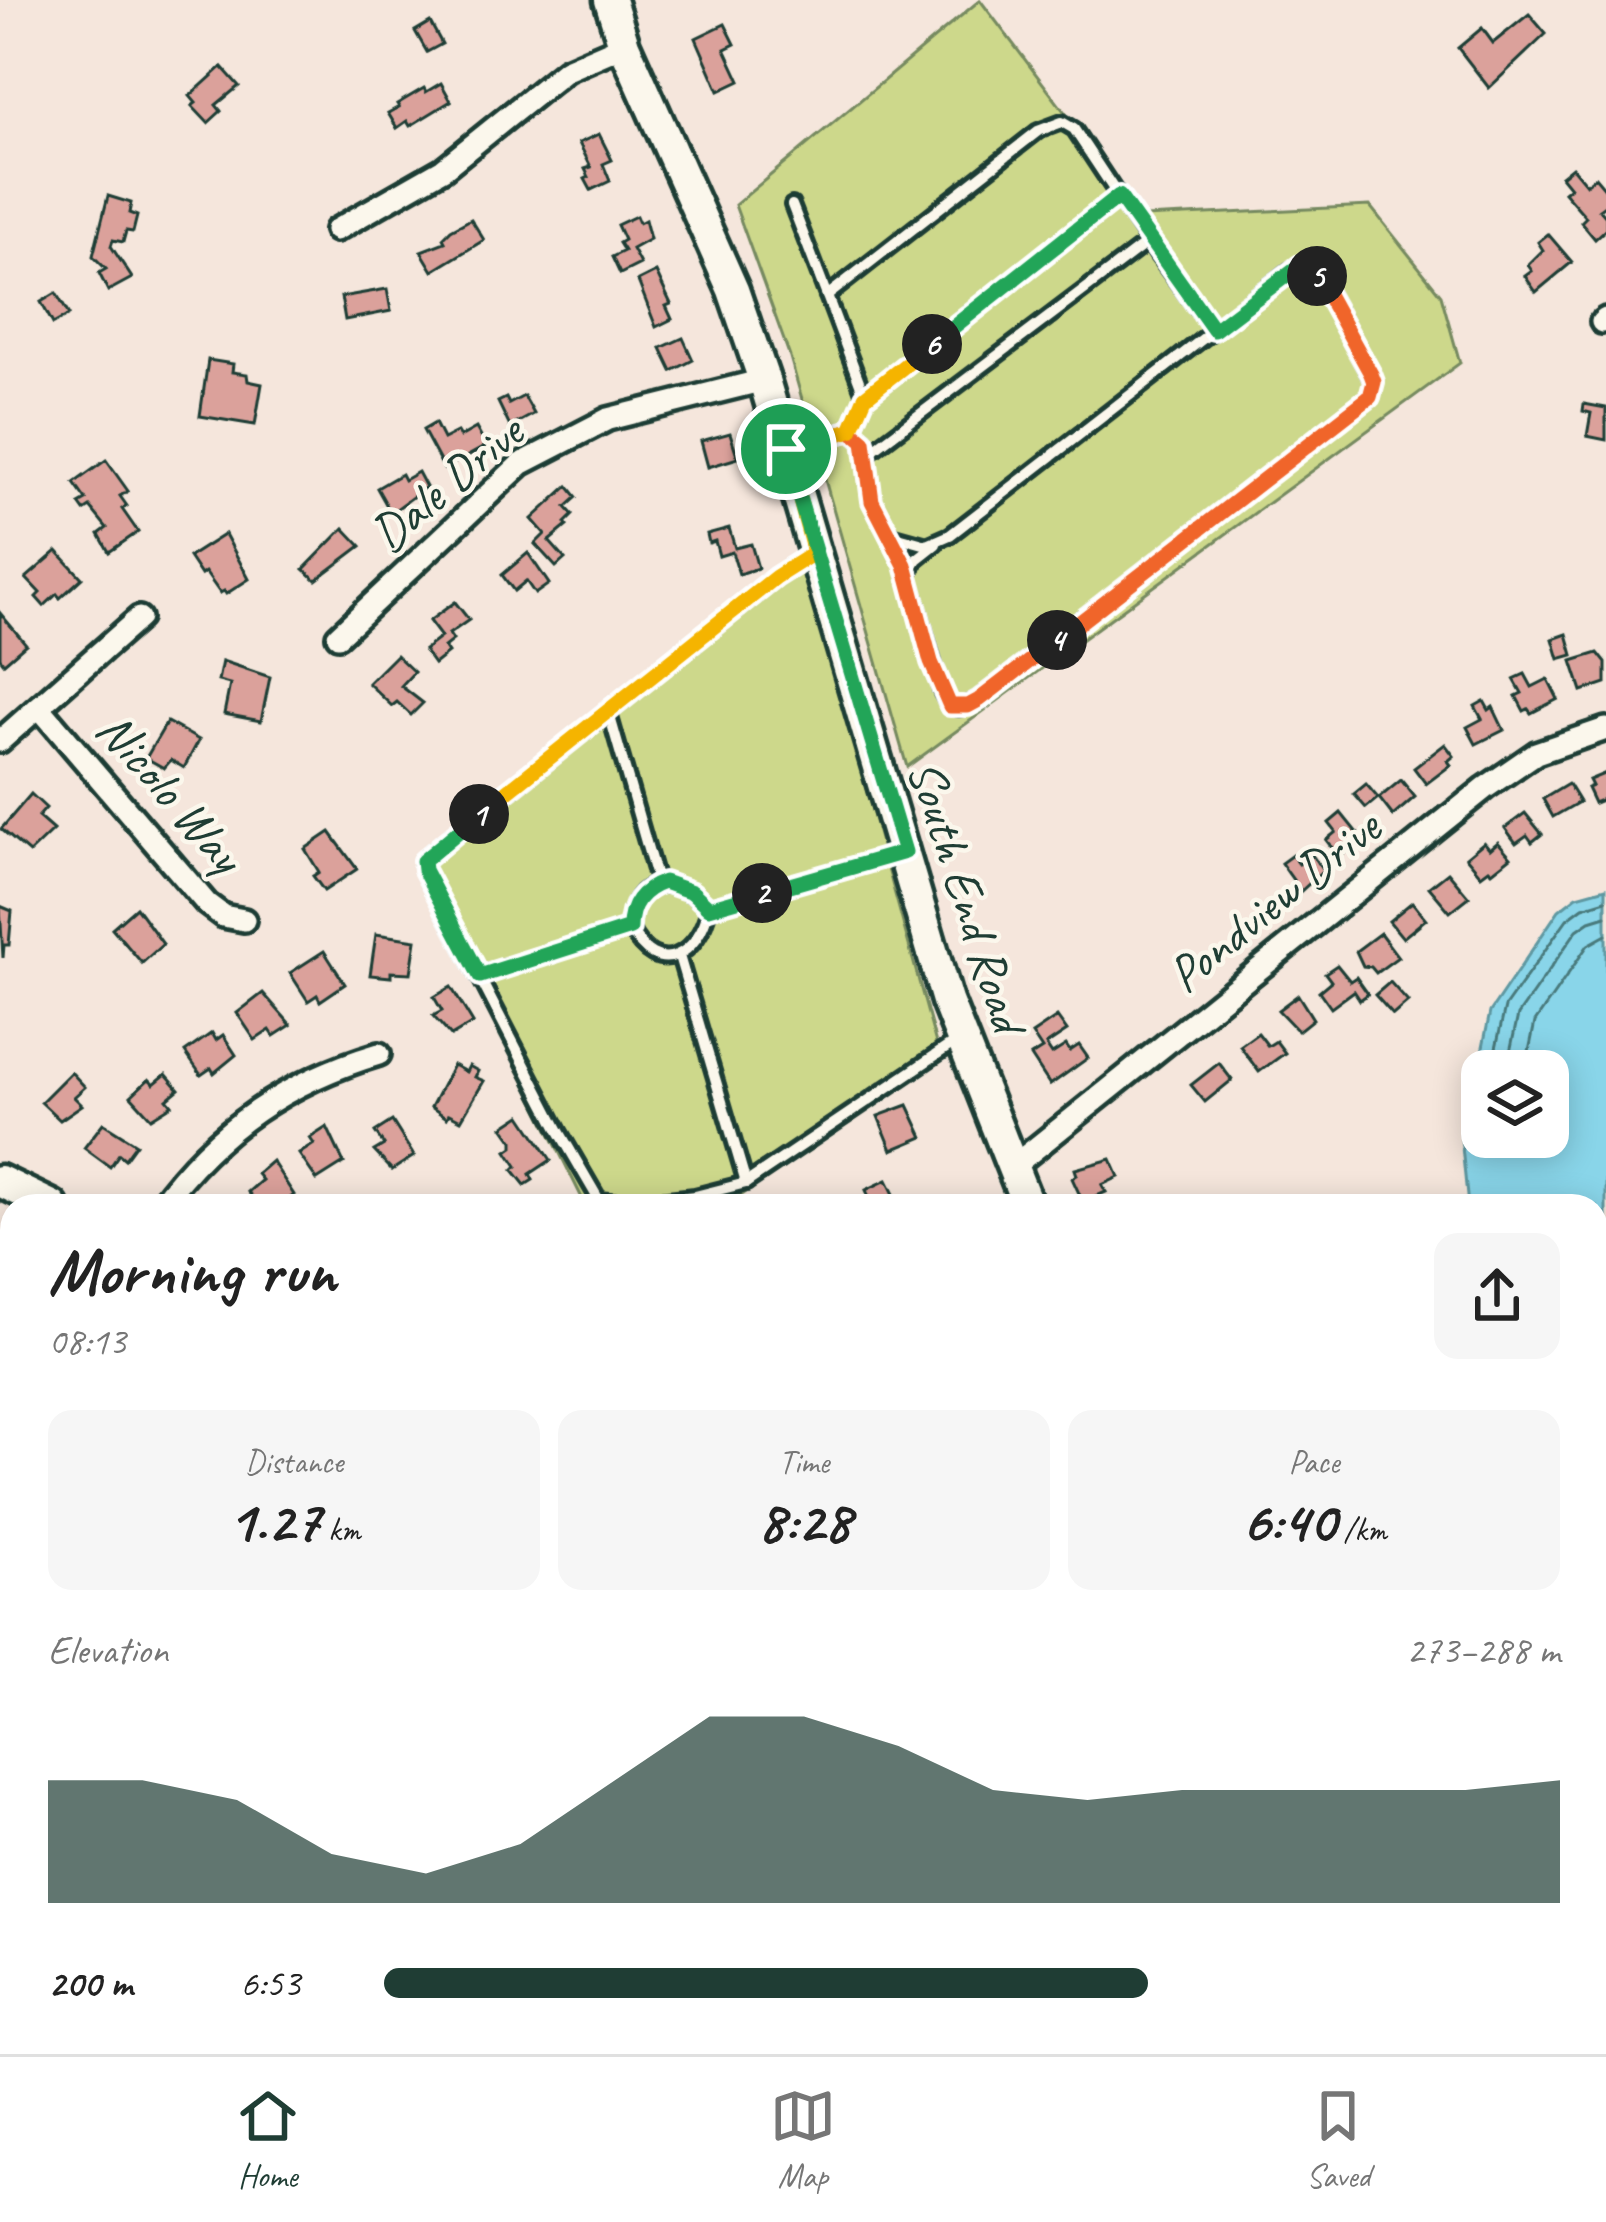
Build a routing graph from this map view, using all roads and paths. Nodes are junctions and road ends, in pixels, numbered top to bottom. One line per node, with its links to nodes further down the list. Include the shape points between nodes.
1 (610, 0): 2 (street, South End Road)
2 (624, 45): 5 (street, via 566,70 443,169); 9 (street, South End Road, via 733,290)
3 (1119, 196): 6 (lane); 7 (lane, via 1070,124 1052,124); 10 (lane)
4 (792, 205): 7 (lane)
5 (336, 230)
6 (1149, 241): 8 (lane); 12 (lane)
7 (827, 296): 10 (lane)
8 (1214, 330): 17 (lane); 19 (lane, via 1305,264 1361,355 1373,391 968,706 950,706 942,694)
9 (764, 380): 14 (street, South End Road); 21 (street, Dale Drive, via 608,419 520,464)
10 (865, 397): 11 (lane)
11 (851, 430): 13 (lane); 14 (lane)
12 (891, 436): 13 (lane); 15 (lane)
13 (864, 441): 15 (lane)
14 (786, 449): 18 (street, South End Road)
15 (866, 455): 16 (lane, via 872,501)
16 (891, 535): 17 (lane); 19 (lane)
17 (938, 542): 19 (lane)
18 (814, 553): 23 (lane); 26 (street, South End Road)
19 (908, 575)
20 (139, 618): 22 (street)
21 (338, 636)
22 (39, 707): 25 (street); 29 (street, Nicolo Way, via 207,904)
23 (608, 710): 27 (lane); 32 (lane, via 423,861)
24 (1606, 729): 35 (street, Pondview Drive, via 1536,753 1485,788)
25 (0, 741)
26 (905, 852): 28 (lane); 33 (street, South End Road)
27 (658, 884): 28 (lane, via 682,886); 30 (lane, via 634,904)
28 (709, 908): 31 (lane, via 703,932)
29 (244, 920)
30 (630, 928): 31 (lane, via 648,951); 32 (lane)
31 (679, 956): 37 (lane)
32 (480, 976): 40 (lane)
33 (961, 1038): 35 (street, South End Road); 37 (lane)
34 (379, 1054): 39 (street, via 315,1076 232,1127)
35 (1012, 1168): 42 (street, South End Road)
36 (0, 1180): 38 (street)
37 (746, 1183): 41 (lane)
38 (28, 1194)
39 (169, 1194)
40 (596, 1194)
41 (695, 1194)
42 (1023, 1194)

